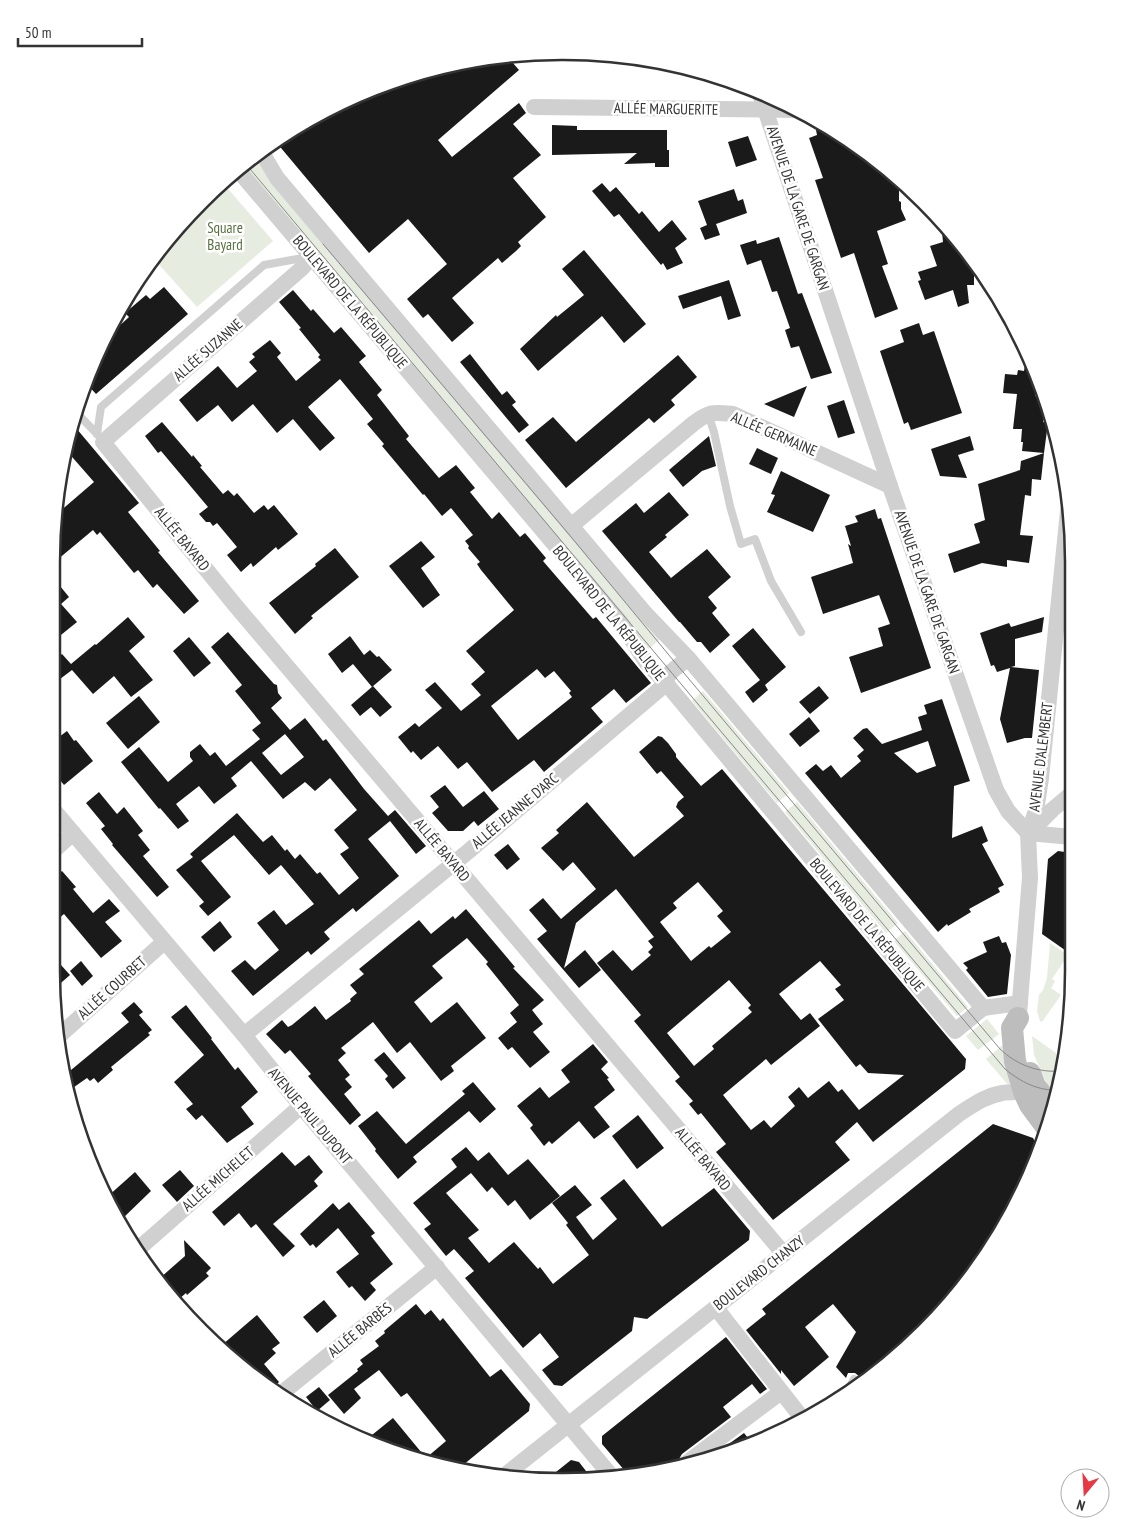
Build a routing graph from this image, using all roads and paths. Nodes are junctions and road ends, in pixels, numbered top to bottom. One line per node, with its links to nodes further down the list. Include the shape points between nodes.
1 (763, 102): 3 (street, AVENUE DE LA GARE DE GARGAN)
2 (534, 107): 3 (street, ALLÉE MARGUERITE)
3 (766, 110): 4 (street, ALLÉE MARGUERITE); 11 (street, AVENUE DE LA GARE DE GARGAN)
4 (781, 110)
5 (265, 158): 12 (street, BOULEVARD DE LA RÉPUBLIQUE, via 277,178)
6 (243, 176): 7 (street, BOULEVARD DE LA RÉPUBLIQUE)
7 (312, 257): 10 (street, ALLÉE SUZANNE); 10 (lane, via 264,264 101,407); 16 (street, BOULEVARD DE LA RÉPUBLIQUE, via 615,616 646,662)
8 (708, 414): 11 (street, ALLÉE GERMAINE, via 733,414); 12 (street); 14 (lane, via 741,544 755,539 771,582)
9 (82, 418): 10 (lane)
10 (100, 438): 23 (street, ALLÉE BAYARD, via 235,605)
11 (890, 486): 20 (street, AVENUE DE LA GARE DE GARGAN, via 996,790 1008,811)
12 (571, 526): 15 (street, BOULEVARD DE LA RÉPUBLIQUE)
13 (1064, 546): 20 (street, AVENUE D'ALEMBERT, via 1041,778 1036,811)
14 (801, 632)
15 (688, 658): 16 (street, ALLÉE JEANNE D'ARC, via 670,672); 25 (street, BOULEVARD DE LA RÉPUBLIQUE)
16 (665, 682): 23 (street, ALLÉE JEANNE D'ARC); 25 (street, BOULEVARD DE LA RÉPUBLIQUE, via 955,1031)
17 (1065, 799): 20 (street)
18 (60, 818): 19 (street, AVENUE PAUL DUPONT)
19 (73, 834): 22 (street); 24 (street, AVENUE PAUL DUPONT)
20 (1028, 834): 21 (street); 26 (street, via 1030,878)
21 (1065, 837)
22 (60, 845)
23 (453, 863): 28 (street, ALLÉE JEANNE D'ARC); 34 (street, ALLÉE BAYARD)
24 (164, 942): 27 (street, ALLÉE COURBET); 28 (street, AVENUE PAUL DUPONT)
25 (983, 1008): 26 (street)
26 (1019, 1011): 29 (street)
27 (64, 1032)
28 (244, 1035): 31 (street, AVENUE PAUL DUPONT)
29 (1031, 1091): 30 (street); 32 (street, via 1030,1105); 34 (street, BOULEVARD CHANZY, via 1003,1092 986,1097 959,1114)
30 (1047, 1104)
31 (301, 1106): 33 (street, ALLÉE MICHELET); 35 (street, AVENUE PAUL DUPONT)
32 (1042, 1121)
33 (142, 1246)
34 (784, 1254): 36 (street, BOULEVARD CHANZY)
35 (437, 1267): 37 (street, ALLÉE BARBÈS); 40 (street, AVENUE PAUL DUPONT)
36 (716, 1308): 38 (street); 40 (street, BOULEVARD CHANZY)
37 (286, 1390)
38 (781, 1392): 39 (street); 41 (street)
39 (799, 1414)
40 (569, 1425): 42 (street, BOULEVARD CHANZY); 43 (street, AVENUE PAUL DUPONT)
41 (698, 1454)
42 (511, 1470)
43 (607, 1471)

